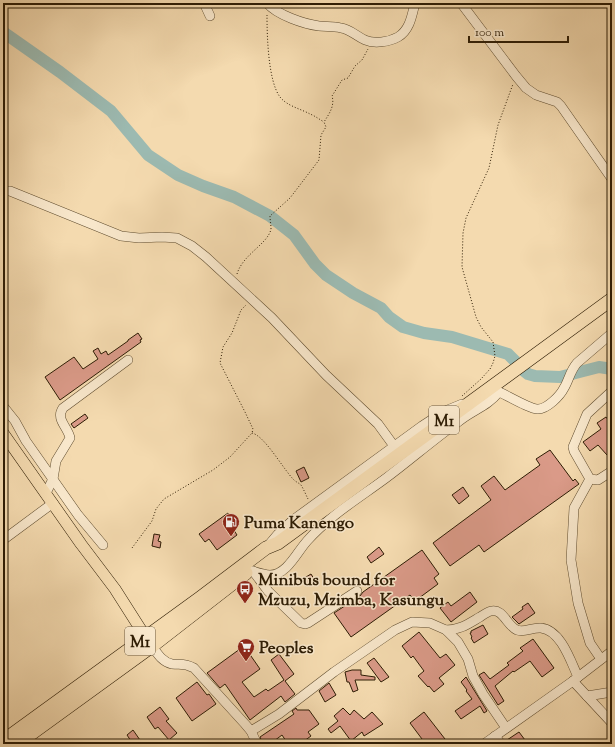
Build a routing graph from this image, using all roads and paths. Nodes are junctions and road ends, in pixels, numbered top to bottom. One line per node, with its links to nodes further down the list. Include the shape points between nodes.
1 (204, 3): 5 (street)
2 (415, 3): 6 (street, via 404,32 396,38)
3 (461, 3): 7 (street)
4 (267, 6): 6 (street, via 302,22 346,29 364,39); 8 (path, via 267,35 273,81 280,98)
5 (210, 16)
6 (374, 41): 8 (path, via 332,96 332,110)
7 (516, 76): 9 (street, via 531,92 561,106); 18 (path, via 498,125 489,168 466,218 463,233 462,267 476,317 493,342 495,356 494,363)
8 (324, 122): 11 (path, via 326,127 321,135 319,160 290,198 270,216 270,230 241,264)
9 (612, 179)
10 (3, 191): 11 (street, via 10,191 120,236 177,238 206,257)
11 (233, 283): 13 (street)
12 (612, 299): 16 (highway, M1)
13 (252, 300): 21 (path, via 241,310 223,347 220,363 246,412 253,429); 22 (street, via 370,416)
14 (612, 333): 16 (street, via 576,363 561,393 543,408 534,409)
15 (128, 360): 25 (street, via 63,408 59,414 70,438 56,461)
16 (494, 389): 18 (highway, M1); 33 (street, via 493,400 463,418 324,524 281,571 269,575)
17 (612, 391): 24 (street, via 587,414 573,447)
18 (468, 397): 22 (street); 31 (highway, M1)
19 (3, 406): 25 (street)
20 (3, 433): 26 (main road)
21 (252, 433): 28 (path, via 260,437 295,481 300,483); 32 (path, via 230,457 213,470 164,499)
22 (394, 446): 28 (street)
23 (612, 471): 24 (street, via 598,480)
24 (590, 478): 38 (street, via 574,508 571,560 578,602 590,643)
25 (53, 479): 26 (street); 30 (street)
26 (46, 493): 27 (main road)
27 (53, 504): 29 (street); 36 (main road)
28 (311, 507): 31 (street, via 278,534)
29 (3, 540)
30 (103, 545)
31 (272, 545): 33 (highway, M1, via 271,552); 36 (highway, M1)
32 (132, 548)
33 (251, 571): 34 (street, via 268,591 304,624); 36 (highway, M1)
34 (357, 591)
35 (446, 630): 39 (street, via 461,628 495,611 517,630 541,628 550,631 559,638); 43 (street, via 458,642 483,694); 44 (street, via 430,623 412,622 395,630 279,714)
36 (149, 642): 44 (street, via 164,661 186,664 194,668); 46 (highway, M1); 47 (highway, M1)
37 (612, 651): 38 (street)
38 (601, 659): 39 (street)
39 (576, 679): 41 (street); 43 (street)
40 (612, 692): 41 (street)
41 (587, 696): 42 (street)
42 (612, 724)
43 (506, 728): 45 (street)
44 (251, 731): 48 (street)
45 (494, 736): 49 (street); 50 (street)
46 (3, 741)
47 (17, 744)
48 (257, 744)
49 (484, 744)
50 (501, 744)

